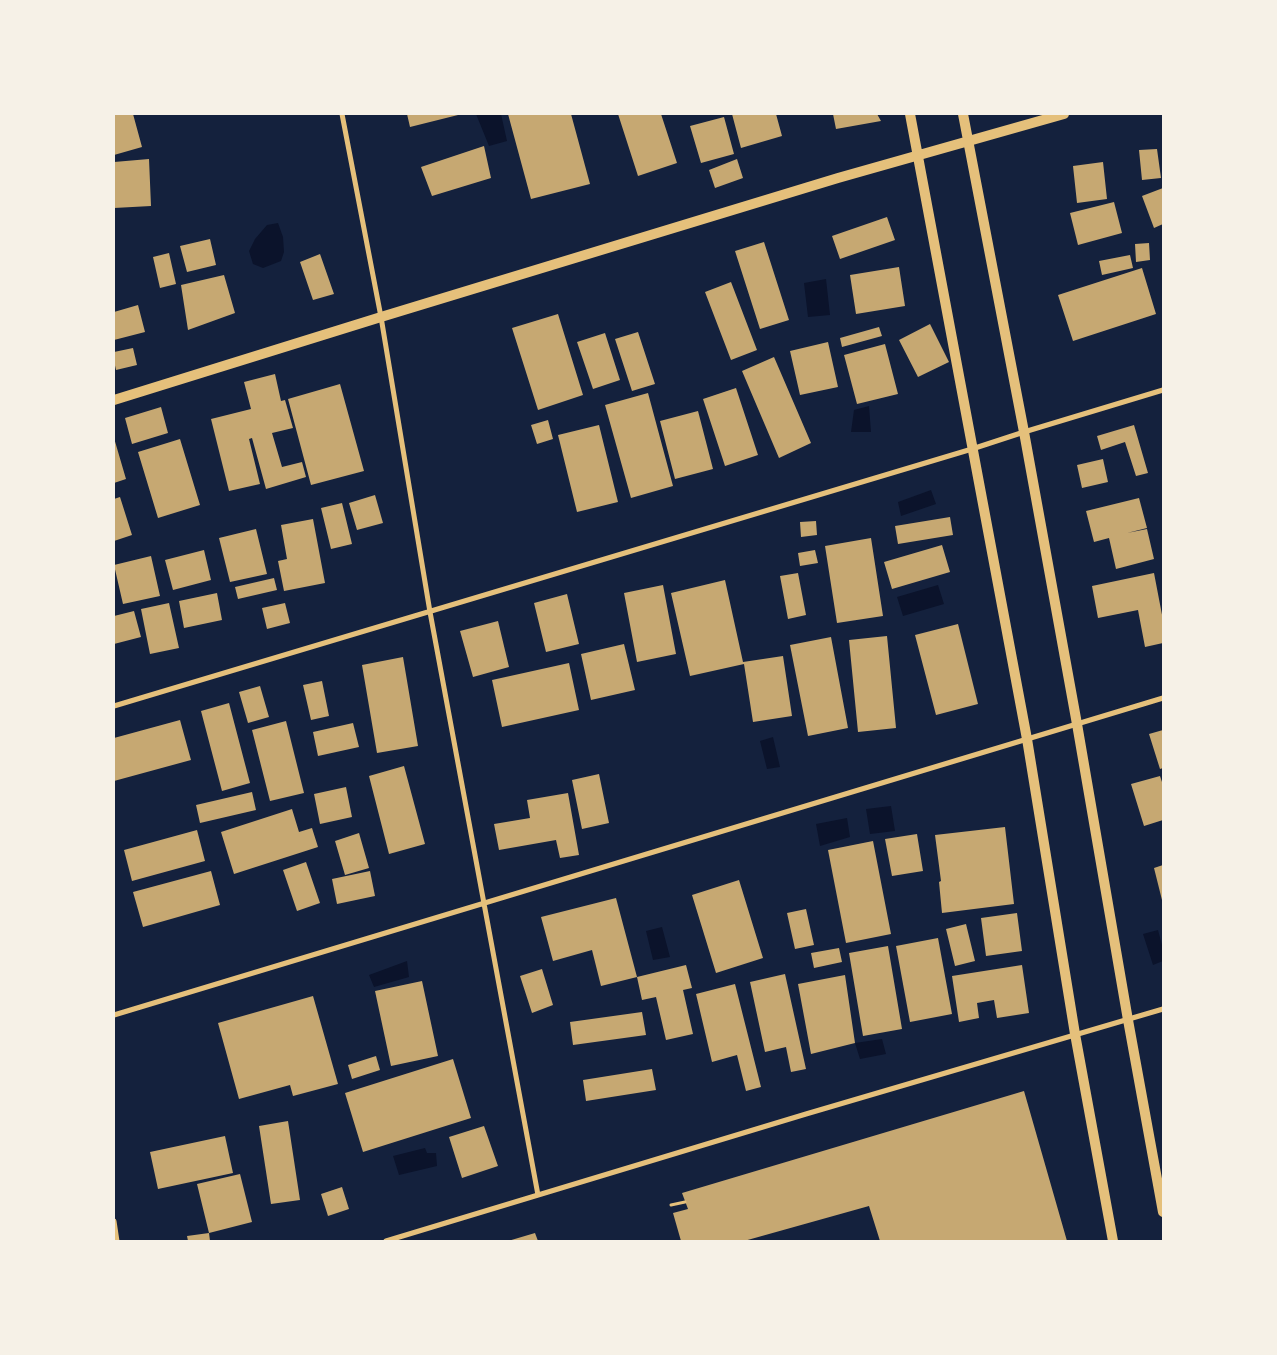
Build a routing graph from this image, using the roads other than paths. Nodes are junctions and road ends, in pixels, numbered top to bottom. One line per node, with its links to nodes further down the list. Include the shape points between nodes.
1 (342, 114): 7 (street)
2 (910, 114): 6 (main road)
3 (963, 114): 5 (main road)
4 (1064, 114): 5 (main road)
5 (968, 142): 6 (main road); 10 (main road)
6 (917, 155): 7 (main road); 11 (main road)
7 (381, 316): 9 (main road); 12 (street)
8 (1163, 390): 10 (street)
9 (114, 400)
10 (1024, 432): 11 (street); 15 (main road)
11 (972, 449): 12 (street); 16 (main road)
12 (430, 612): 14 (street); 17 (street)
13 (1163, 698): 15 (street)
14 (114, 706)
15 (1077, 724): 16 (street); 20 (main road)
16 (1027, 739): 17 (street); 21 (main road)
17 (484, 903): 19 (street); 22 (street)
18 (1163, 1009): 20 (street)
19 (114, 1015)
20 (1128, 1020): 21 (street); 23 (main road)
21 (1075, 1034): 22 (street); 27 (main road)
22 (538, 1195): 26 (street)
23 (1163, 1212)
24 (114, 1221): 25 (street)
25 (117, 1241)
26 (386, 1241)
27 (1113, 1241)

